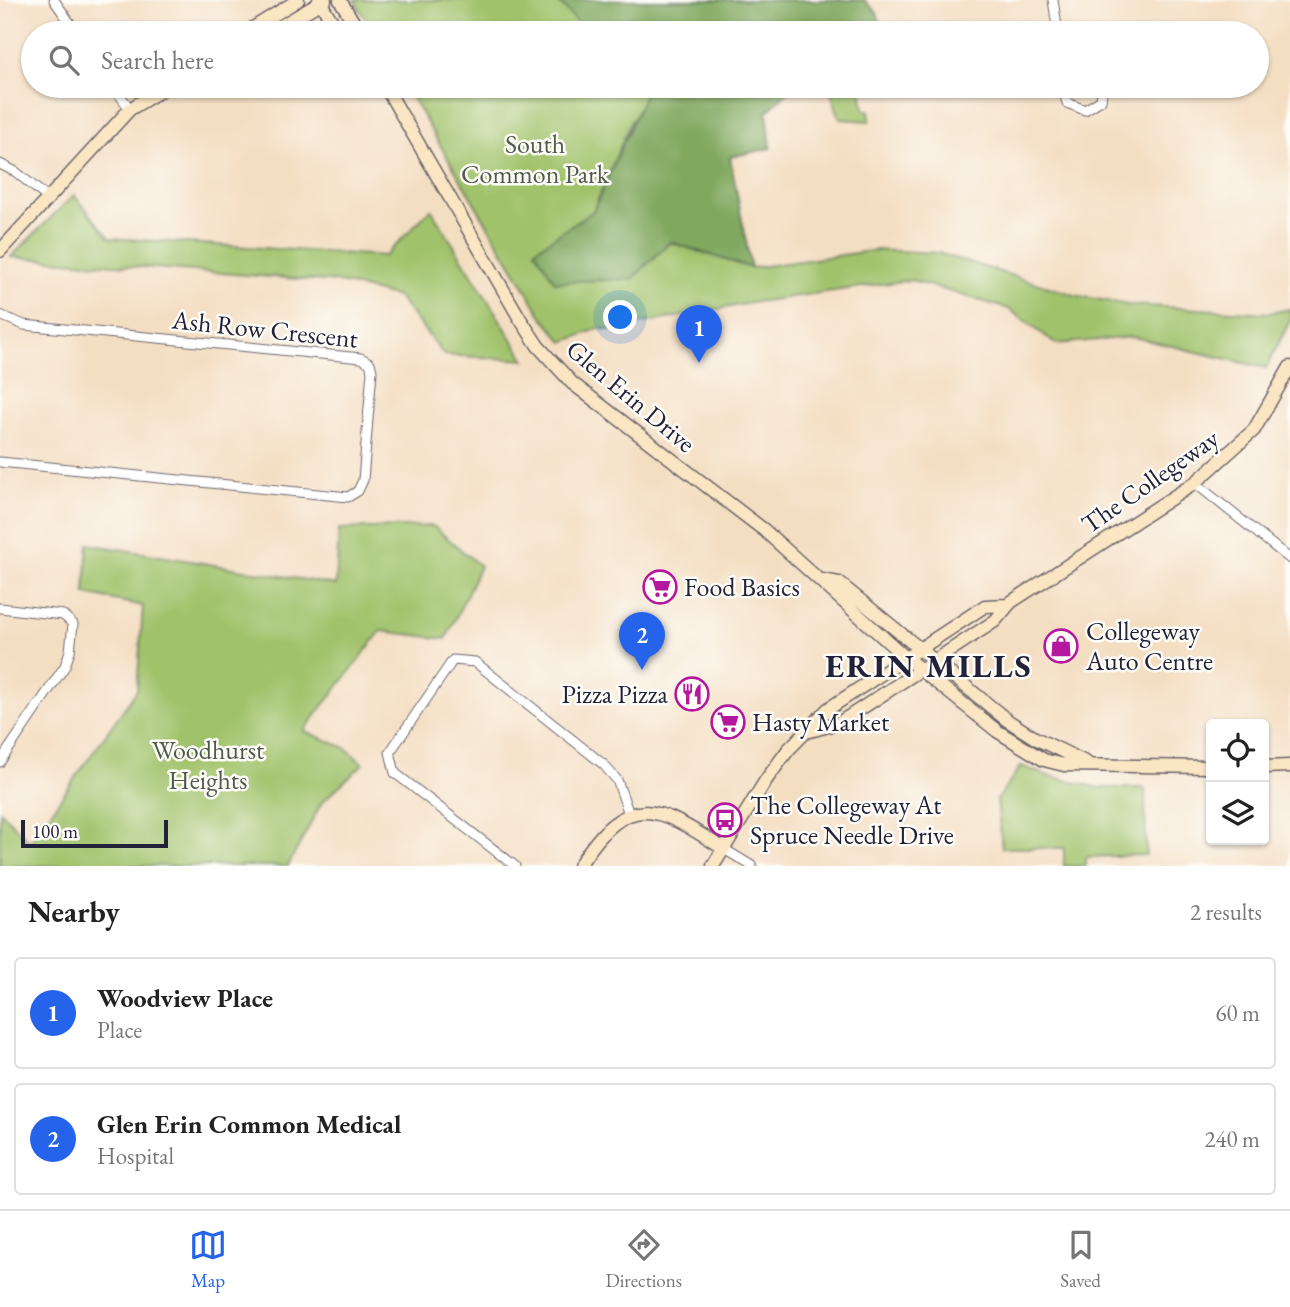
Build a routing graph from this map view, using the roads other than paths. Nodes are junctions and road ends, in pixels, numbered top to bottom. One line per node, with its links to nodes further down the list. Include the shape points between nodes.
1 (54, 0): 6 (street)
2 (298, 0): 7 (street)
3 (340, 0): 10 (street)
4 (1053, 0): 11 (street)
5 (321, 1): 8 (street); 9 (street)
6 (69, 21)
7 (265, 21)
8 (288, 21)
9 (332, 21)
10 (353, 21)
11 (1056, 21)
12 (122, 98): 17 (street)
13 (148, 98): 17 (street)
14 (1066, 98): 15 (street, via 1085,110)
15 (1101, 98)
16 (390, 99): 26 (street, Glen Erin Drive, via 538,346 572,383)
17 (130, 109): 19 (street)
18 (0, 164): 19 (street)
19 (48, 200): 20 (street)
20 (0, 251)
21 (0, 315): 23 (street, Ash Row Crescent, via 23,325 361,358 370,363 372,371 363,483 348,497)
22 (1290, 367): 24 (street, The Collegeway, via 1254,430)
23 (0, 462)
24 (1195, 483): 25 (street); 27 (street, The Collegeway)
25 (1290, 559)
26 (822, 580): 29 (street, Glen Erin Drive, via 839,583); 30 (street, Glen Erin Drive, via 829,592)
27 (1007, 605): 29 (street, The Collegeway, via 985,606); 31 (street, The Collegeway, via 995,621)
28 (0, 608): 34 (street, via 63,615 73,624 65,666)
29 (922, 648): 30 (street, The Collegeway); 31 (street, Glen Erin Drive)
30 (906, 659): 32 (street, Glen Erin Drive); 33 (street, The Collegeway, via 828,709)
31 (936, 659): 32 (street, The Collegeway); 35 (street, Glen Erin Drive, via 1007,720)
32 (919, 670): 33 (street, The Collegeway, via 839,723); 35 (street, Glen Erin Drive, via 997,731 1044,760)
33 (810, 731): 40 (street, The Collegeway, via 788,750)
34 (0, 762)
35 (1091, 765): 38 (street, Glen Erin Drive)
36 (1269, 766): 37 (street)
37 (1290, 766)
38 (1206, 767)
39 (629, 814): 40 (street, via 676,818); 41 (street, via 617,780 603,764 475,662 453,660 390,752 391,765 395,773); 42 (street, via 612,822)
40 (723, 849): 43 (street, The Collegeway); 44 (street)
41 (515, 866)
42 (579, 866)
43 (713, 866)
44 (752, 866)

